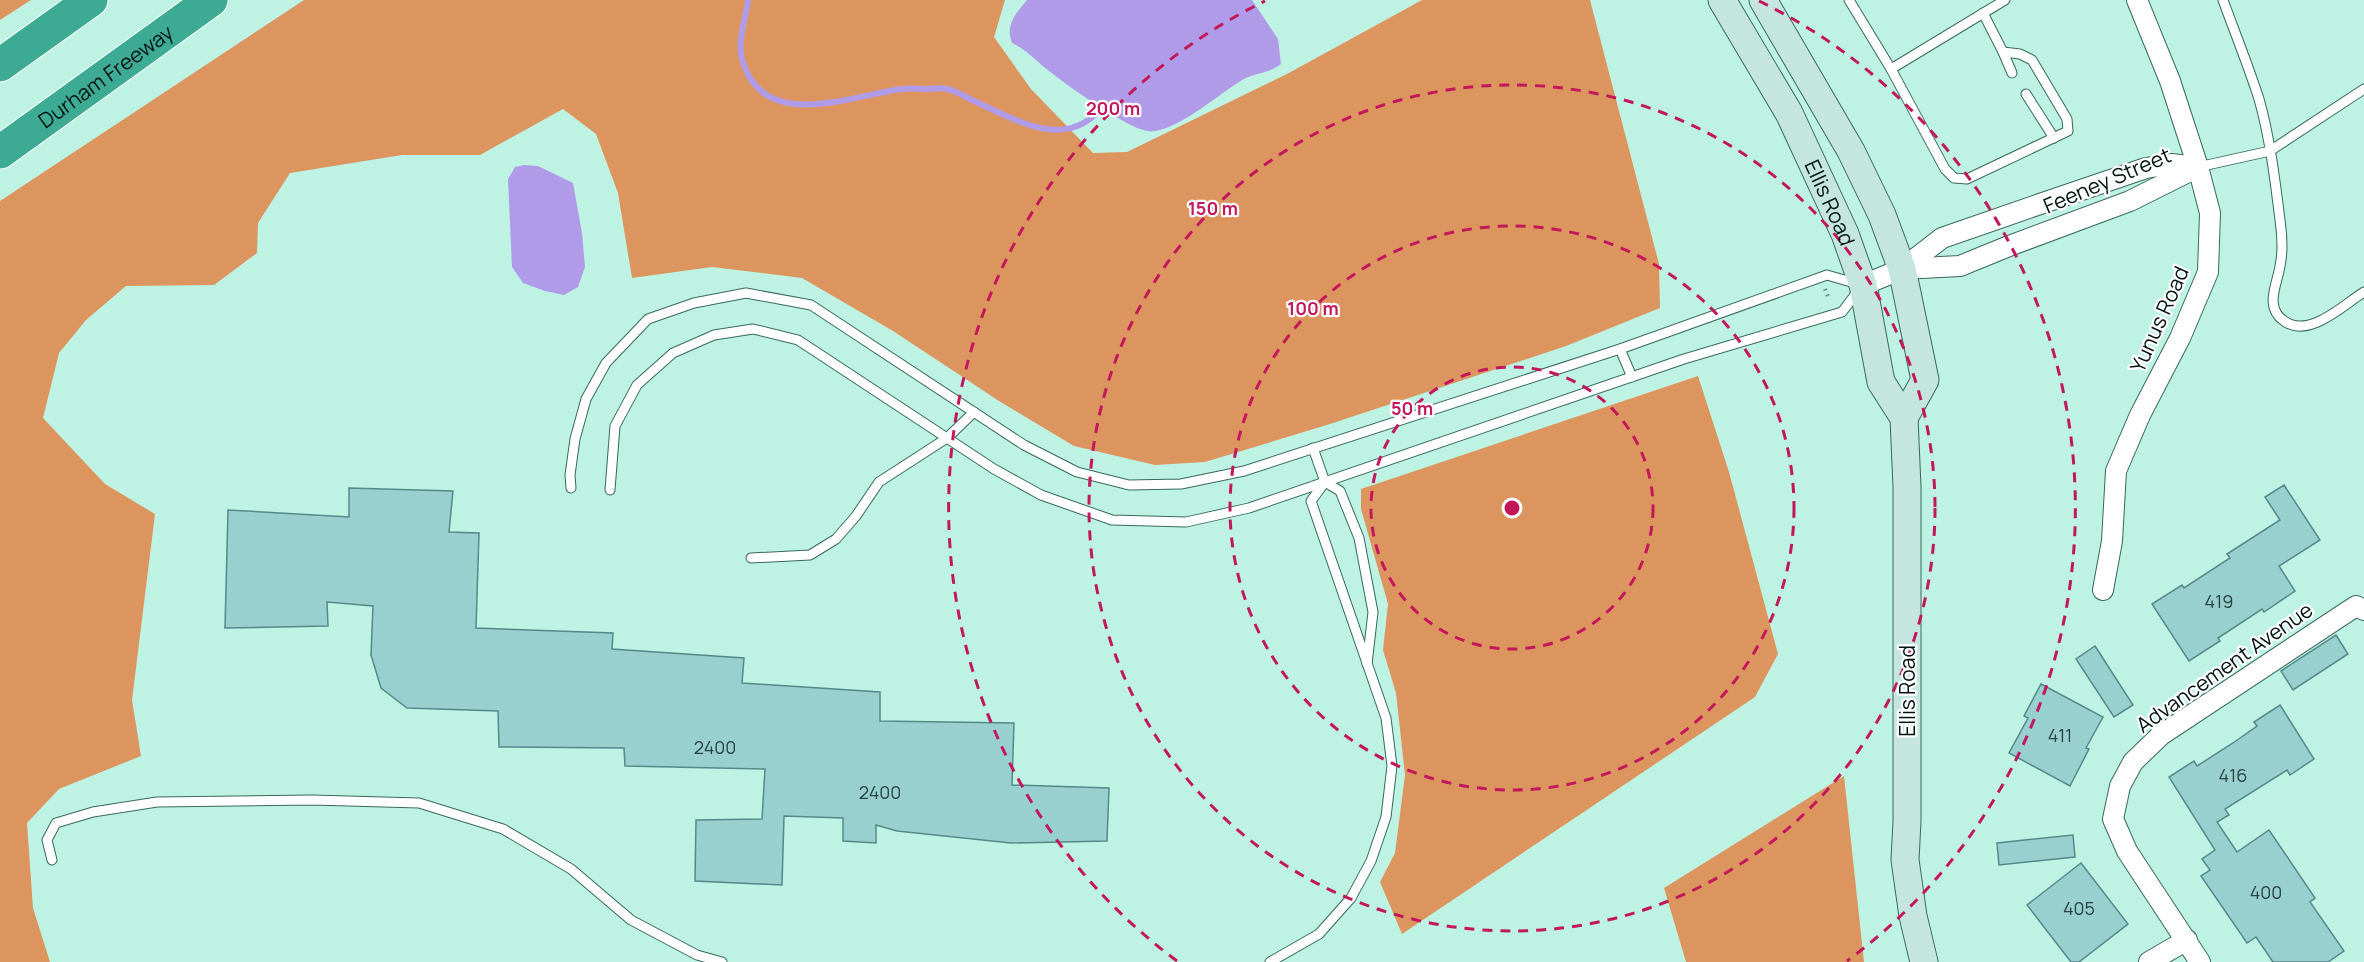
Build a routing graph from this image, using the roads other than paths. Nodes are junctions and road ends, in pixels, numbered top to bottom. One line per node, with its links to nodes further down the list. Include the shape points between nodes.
1 (91, 0): 12 (highway)
2 (211, 0): 18 (highway, Durham Freeway)
3 (229, 0): 18 (highway)
4 (1722, 0): 22 (main road, Ellis Road, via 1789,113 1845,234)
5 (1763, 0): 21 (main road, Ellis Road, via 1851,151 1882,215)
6 (1849, 0): 13 (lane)
7 (2005, 0): 10 (lane)
8 (2136, 0): 20 (street, Yunus Road, via 2170,81)
9 (2223, 0): 19 (lane, via 2259,101)
10 (1983, 13): 11 (lane); 13 (lane)
11 (2003, 52): 14 (lane); 17 (lane, via 2032,60 2067,119 2068,132)
12 (0, 65)
13 (1892, 69): 17 (lane, via 1945,169 1954,178 1967,179)
14 (2013, 73)
15 (2364, 88): 19 (lane)
16 (2026, 94): 17 (lane)
17 (2054, 138)
18 (12, 144)
19 (2270, 151): 20 (lane); 23 (lane, via 2281,224 2281,265 2272,299 2275,311 2296,327 2309,325)
20 (2198, 167): 21 (street, Feeney Street, via 2130,201 1960,266); 21 (street, Feeney Street, via 2171,164 2146,168 2040,204 1942,238); 34 (street, Yunus Road, via 2210,213 2208,272 2116,471 2112,541)
21 (1902, 269): 22 (street, Feeney Street); 27 (main road, Ellis Road, via 1925,380)
22 (1863, 285): 24 (lane, via 1827,275); 25 (lane, via 1842,312); 27 (main road, Ellis Road, via 1881,382)
23 (2364, 292)
24 (1620, 349): 25 (lane); 29 (lane)
25 (1632, 377): 30 (lane)
26 (974, 412): 28 (lane); 29 (lane, via 1024,445 1077,472 1130,485 1181,484 1244,471); 31 (lane, via 811,305 746,293 648,319 606,363 583,409 575,439)
27 (1904, 418): 41 (main road, Ellis Road, via 1908,487 1905,860)
28 (947, 438): 30 (lane, via 1041,495 1112,520 1186,522 1249,508); 32 (lane, via 798,340 753,329 714,335 673,353 637,385 615,426); 33 (lane, via 879,482 836,539 810,555)
29 (1313, 448): 30 (lane)
30 (1325, 482): 36 (lane, via 1340,491 1359,538 1373,612); 36 (lane, via 1311,501)
31 (571, 488)
32 (609, 490)
33 (751, 558)
34 (2103, 590)
35 (2364, 610): 38 (street, Advancement Avenue, via 2356,606 2161,735 2128,770 2113,819 2127,851)
36 (1367, 666): 40 (lane, via 1387,728 1392,766 1386,817 1371,861 1351,898 1319,934)
37 (52, 860): 39 (lane, via 47,840 56,823 93,812 157,802 419,803 504,829 571,869 631,920 697,955)
38 (2187, 940): 42 (street); 43 (street, Advancement Avenue)
39 (722, 962)
40 (1270, 962)
41 (1924, 962)
42 (2150, 962)
43 (2200, 962)

